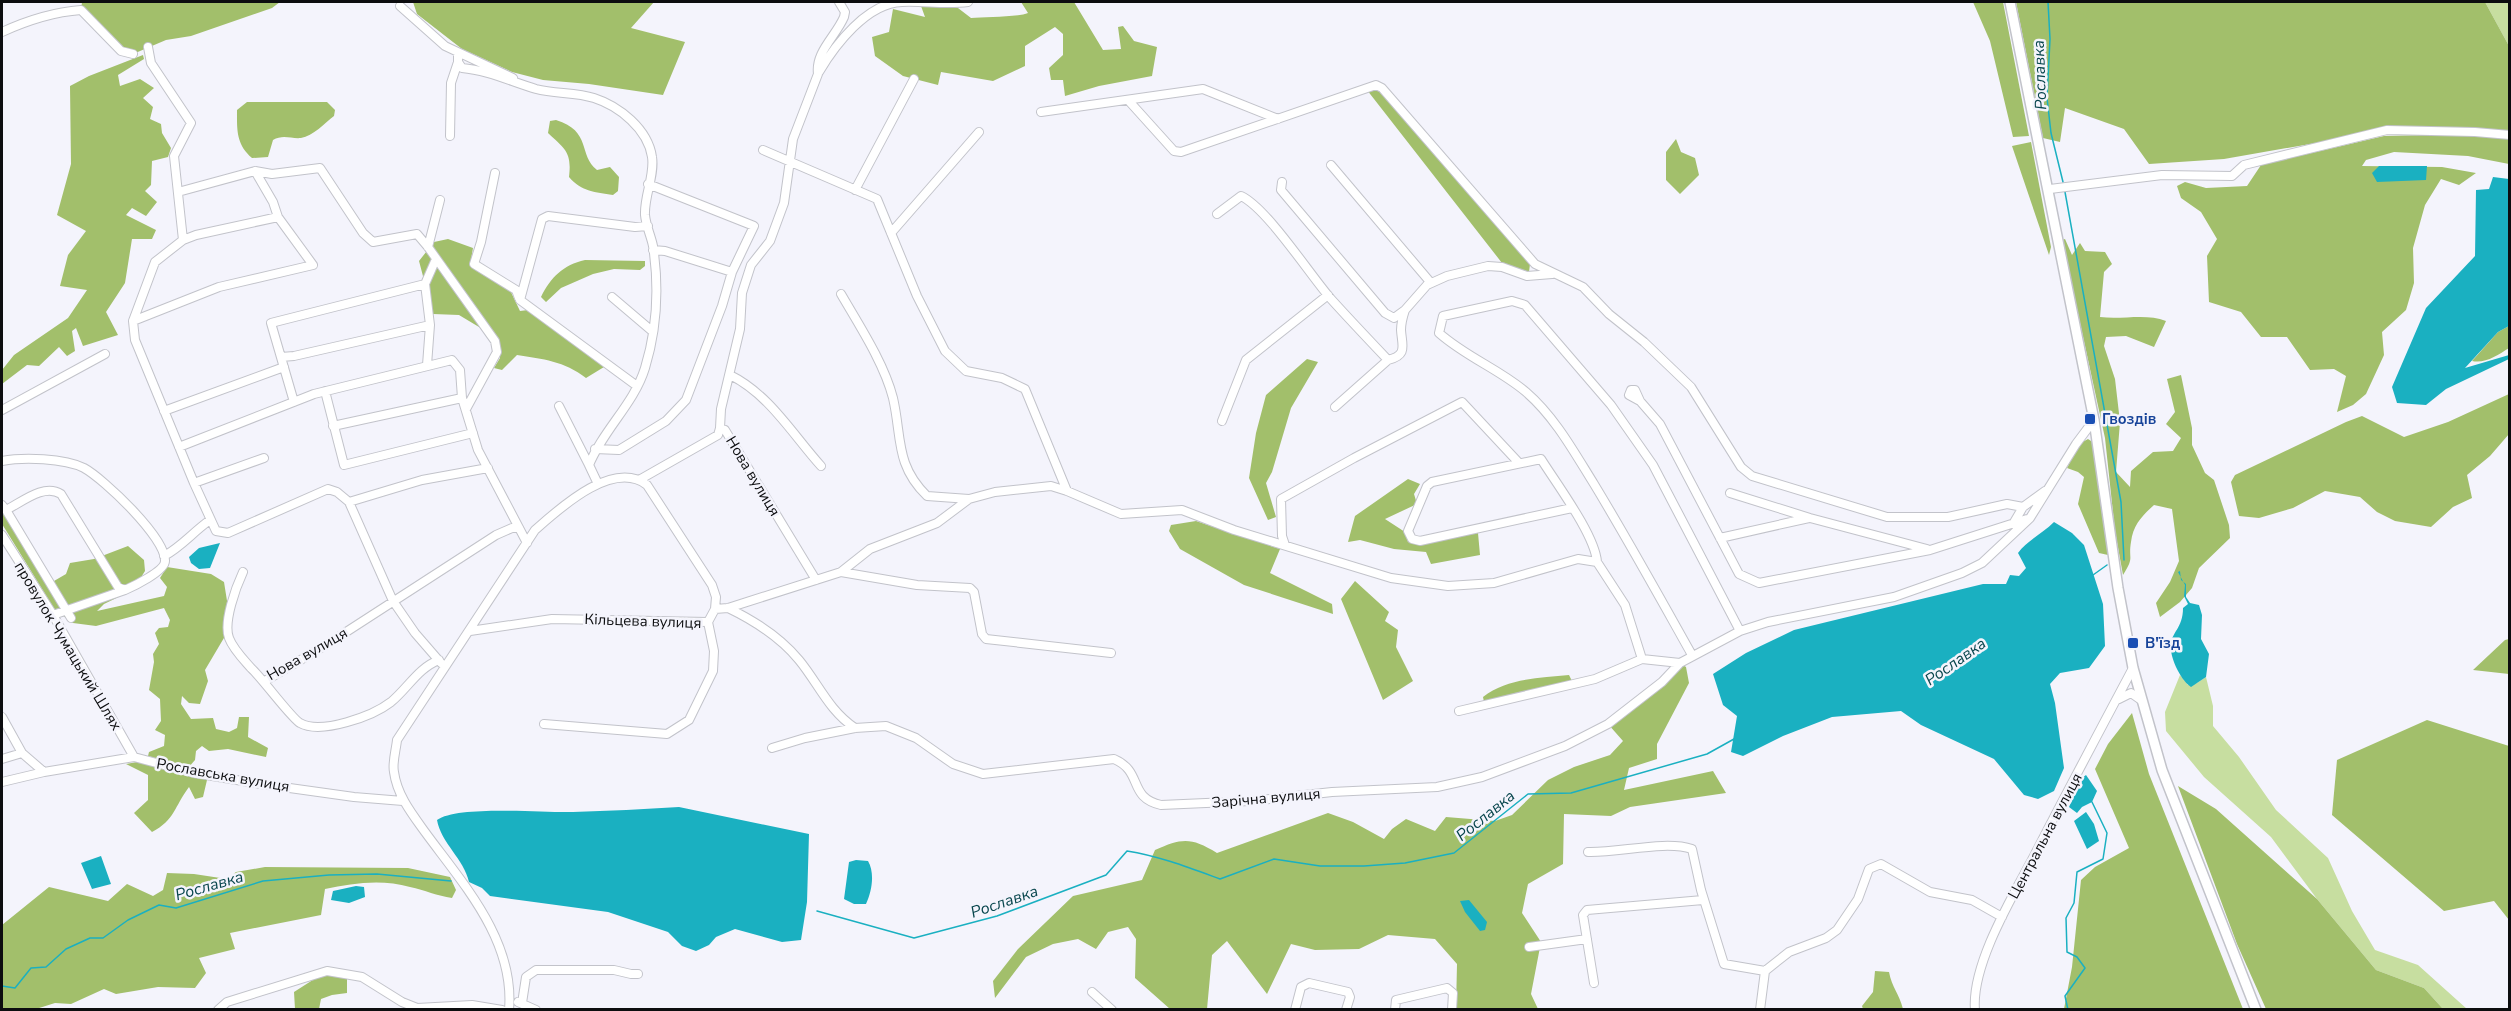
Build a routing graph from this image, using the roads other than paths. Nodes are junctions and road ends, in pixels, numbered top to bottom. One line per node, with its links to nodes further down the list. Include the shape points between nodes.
1 (839, 2): 10 (street, via 844,17 825,47)
2 (968, 2): 10 (street, via 888,5 846,35)
3 (2010, 2): 26 (main road)
4 (400, 6): 7 (street)
5 (2, 32): 8 (street, via 22,23 81,10 121,51)
6 (148, 47): 28 (street, via 151,63 191,123 174,156)
7 (458, 53): 9 (street); 12 (street, via 512,77)
8 (133, 54)
9 (458, 62): 18 (street, via 451,83); 25 (street, via 462,68 541,90 594,98 618,109 647,141 652,158)
10 (818, 74): 20 (street, via 793,139)
11 (914, 79): 27 (street)
12 (553, 87)
13 (1128, 100): 14 (street); 15 (street, via 1203,89); 15 (street, via 1174,151 1181,152)
14 (1041, 112)
15 (1278, 118): 39 (street, via 1376,85 1382,88 1535,264)
16 (979, 132): 33 (street)
17 (2510, 135): 26 (street, via 2387,130 2244,165 2232,176 2162,175)
18 (450, 136)
19 (763, 150): 20 (street)
20 (790, 161): 27 (street); 55 (street, via 784,203 770,241 751,266 742,292 740,329)
21 (1331, 165): 40 (street)
22 (255, 171): 28 (street); 31 (street); 35 (street, via 272,174 320,168 373,242 417,234)
23 (495, 173): 45 (street, via 474,264 516,290)
24 (1282, 182): 46 (street, via 1281,190 1385,314 1394,318)
25 (648, 184): 32 (street); 38 (street, via 754,226)
26 (2050, 189): 66 (main road)
27 (855, 190): 33 (street, via 877,199)
28 (178, 192): 34 (street)
29 (440, 200): 35 (street)
30 (1217, 214): 43 (street, via 1241,196 1248,199)
31 (278, 217): 34 (street); 47 (street, via 313,265 219,287)
32 (648, 226): 36 (street); 45 (street, via 548,216 542,219)
33 (891, 233): 83 (street, via 945,351 966,371 1002,378 1025,389)
34 (183, 240): 47 (street, via 155,262)
35 (428, 247): 37 (street)
36 (653, 250): 38 (street); 49 (street, via 656,312)
37 (436, 259): 41 (street); 64 (street, via 495,341 497,352)
38 (732, 272): 72 (street, via 686,400 666,421 619,450)
39 (1553, 274): 40 (street, via 1527,276 1488,266); 87 (street, via 1583,287 1691,387 1741,467 1752,476 1887,517 1948,517 2007,504)
40 (1431, 283): 46 (street)
41 (425, 284): 48 (street); 51 (street, via 271,323)
42 (842, 294): 85 (street, via 893,397 902,456 912,482 927,496)
43 (1328, 295): 52 (street); 67 (street, via 1246,360)
44 (612, 297): 49 (street)
45 (519, 300): 56 (street)
46 (1405, 310): 52 (street, via 1401,327 1403,350 1397,358)
47 (133, 321): 65 (street, via 135,340)
48 (430, 325): 51 (street); 53 (street)
49 (652, 331): 56 (street)
50 (105, 354): 63 (street)
51 (281, 357): 54 (street)
52 (1388, 360): 62 (street)
53 (427, 364): 57 (street); 58 (street, via 452,360 460,370)
54 (284, 367): 60 (street); 65 (street)
55 (730, 375): 69 (street); 77 (street, via 774,409)
56 (637, 386): 72 (street)
57 (325, 391): 60 (street); 68 (street)
58 (462, 398): 64 (street); 68 (street)
59 (1640, 401): 96 (street, via 1660,424)
60 (294, 402): 71 (street)
61 (559, 406): 76 (street)
62 (1335, 407)
63 (2, 410)
64 (466, 410): 70 (street)
65 (164, 411): 71 (street)
66 (2094, 420): 82 (street, Зарічна вулиця); 120 (main road)
67 (1222, 421)
68 (333, 426): 70 (street, via 344,465)
69 (720, 428): 79 (street, Нова вулиця, via 718,435); 104 (street, Нова вулиця, via 725,430)
70 (473, 433): 78 (street)
71 (179, 447): 80 (street)
72 (596, 449): 76 (street)
73 (264, 458): 80 (street)
74 (2, 461): 100 (street, via 51,460 83,468 139,515)
75 (1519, 463): 89 (street, via 1541,459); 89 (street, via 1432,482 1408,531 1412,539 1420,541); 98 (street, via 1462,402 1281,499)
76 (589, 465): 81 (street)
77 (821, 466)
78 (488, 468): 86 (street, via 422,480); 94 (street)
79 (639, 480): 81 (street, via 614,478); 109 (street, via 653,494 712,585)
80 (194, 483): 92 (street)
81 (598, 484): 97 (street, via 563,506 535,530)
82 (2051, 487): 87 (street); 91 (street, Зарічна вулиця)
83 (1067, 491): 85 (street, via 1048,487 995,492); 98 (street, via 1121,514 1182,510)
84 (1730, 493): 90 (street)
85 (969, 499): 103 (street, via 937,523 870,549)
86 (349, 502): 92 (street, via 328,489 228,533 216,531); 106 (street)
87 (2023, 507): 93 (street)
88 (4, 508): 105 (street, via 43,491 61,494 118,587); 108 (street)
89 (1572, 508): 101 (street, via 1596,551)
90 (1810, 518): 96 (street); 99 (street)
91 (2030, 518): 93 (street); 114 (street, Зарічна вулиця, via 1982,563 1962,573 1894,597)
92 (210, 520): 100 (street)
93 (2013, 524): 99 (street)
94 (519, 528): 97 (street); 106 (street, Нова вулиця, via 496,535)
95 (2, 535): 110 (street, провулок Чумацький Шлях)
96 (1720, 538): 99 (street, via 1739,574 1759,583)
97 (527, 543): 113 (street)
98 (1285, 545): 101 (street, via 1391,578 1448,586 1494,583 1578,560)
99 (1930, 550)
100 (164, 556): 105 (street, via 162,569)
101 (1597, 562): 117 (street, via 1625,605)
102 (243, 572): 122 (street, Нова вулиця, via 232,596 229,637 244,661)
103 (841, 572): 104 (street); 115 (street, via 917,585 970,588 986,639)
104 (816, 580): 107 (street)
105 (124, 590): 108 (street)
106 (393, 601): 118 (street); 122 (street, Нова вулиця)
107 (728, 608): 109 (street); 128 (street, via 772,634 799,660 831,706)
108 (66, 609): 110 (street); 111 (street)
109 (715, 609): 112 (street)
110 (53, 615): 131 (street, провулок Чумацький Шлях)
111 (71, 618)
112 (708, 622): 113 (street, Кільцева вулиця, via 552,619); 127 (street, Кільцева вулиця, via 714,651 712,671 689,720 667,734)
113 (471, 631): 121 (street)
114 (1740, 631): 116 (street, Зарічна вулиця); 116 (street, via 1653,465 1611,405 1525,305 1512,301 1443,316 1439,333 1527,393 1564,436)
115 (1111, 653)
116 (1692, 655): 119 (street, Зарічна вулиця)
117 (1642, 659): 119 (street); 125 (street, via 1595,679)
118 (439, 660): 121 (street); 122 (street, via 428,664 390,702 354,721 313,726 299,723)
119 (1680, 663): 128 (street, Зарічна вулиця, via 1608,724 1565,746 1482,777 1437,786 1251,801 1152,803 1140,795 1131,771 1114,759 983,774 953,764 915,738 886,726)
120 (2133, 668): 123 (main road); 124 (street, Центральна вулиця)
121 (445, 669): 135 (street, via 397,740 393,771)
122 (265, 681)
123 (2141, 700): 124 (street, via 2131,693); 159 (main road, via 2162,770)
124 (2115, 702): 138 (street, Центральна вулиця)
125 (1459, 711)
126 (2, 717): 130 (street)
127 (544, 724)
128 (855, 728): 129 (street, Зарічна вулиця)
129 (772, 748)
130 (22, 753): 132 (street); 133 (street)
131 (134, 758): 133 (street, Рославська вулиця); 135 (street, Рославська вулиця, via 250,782)
132 (2, 759)
133 (44, 772): 134 (street, Рославська вулиця)
134 (2, 782)
135 (403, 801): 145 (street, via 486,917 506,969)
136 (1588, 852): 137 (street, via 1679,844 1692,849)
137 (1703, 900): 139 (street, via 1587,910 1583,915); 141 (street, via 1724,964)
138 (2002, 917): 141 (street, via 1972,900 1930,892 1881,864 1874,865 1837,930 1789,952); 158 (street, Центральна вулиця, via 1982,966)
139 (1587, 939): 140 (street); 143 (street)
140 (1529, 947)
141 (1765, 971): 157 (street)
142 (638, 974): 146 (street, via 614,970 536,970 526,977)
143 (1594, 983)
144 (1092, 992): 152 (street)
145 (510, 999): 146 (street); 150 (street)
146 (522, 1003): 151 (street)
147 (417, 1009): 148 (street, via 362,977 327,970 227,1002); 149 (street, via 472,1005)
148 (218, 1010)
149 (502, 1010)
150 (509, 1010)
151 (536, 1010)
152 (1112, 1010)
153 (1295, 1010): 154 (street, via 1301,987 1309,983 1348,992)
154 (1346, 1010)
155 (1395, 1010): 156 (street, via 1396,1000 1447,988 1453,993)
156 (1452, 1010)
157 (1760, 1010)
158 (1975, 1010)
159 (2256, 1010)

